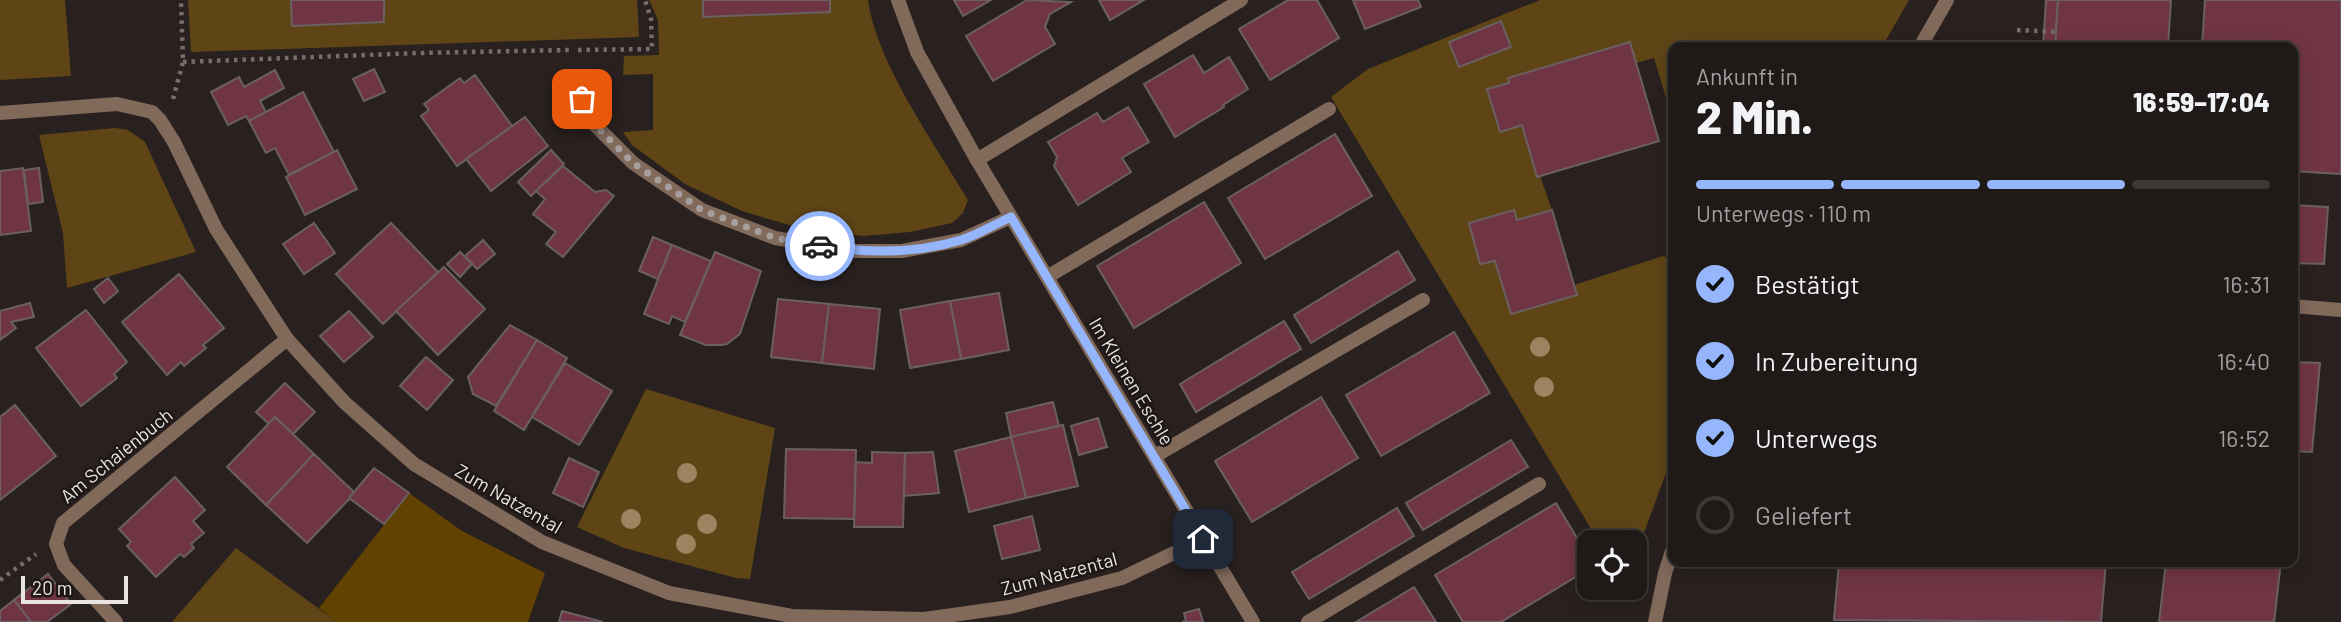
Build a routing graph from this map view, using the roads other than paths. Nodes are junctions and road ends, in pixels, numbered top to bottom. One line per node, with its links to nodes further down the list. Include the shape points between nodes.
1 (898, 0): 8 (street, Im Kleinen Eschle, via 916,52)
2 (1241, 0): 8 (street)
3 (1947, 0): 4 (street)
4 (1923, 42)
5 (573, 77): 9 (street, via 591,121 633,163 702,210 775,238 850,251 902,251 961,240)
6 (1329, 109): 10 (street)
7 (0, 113): 14 (street, Zum Natzental, via 117,104 152,112 174,142 216,229)
8 (977, 160): 9 (street, Im Kleinen Eschle)
9 (1011, 217): 10 (street, Im Kleinen Eschle)
10 (1047, 277): 15 (street, Im Kleinen Eschle)
11 (1423, 300): 15 (street)
12 (2298, 306): 13 (street)
13 (2341, 310)
14 (288, 339): 19 (street, Zum Natzental, via 344,401 414,464 542,542 669,593 792,617); 20 (street, Am Schaienbuch, via 63,523 56,544 64,565)
15 (1155, 456): 17 (street, Im Kleinen Eschle)
16 (1539, 484): 22 (street)
17 (1203, 539): 19 (street, Zum Natzental, via 1122,578 1010,607); 21 (street, Im Kleinen Eschle)
18 (1668, 564): 23 (street)
19 (924, 621)
20 (116, 622)
21 (1254, 622)
22 (1308, 622)
23 (1655, 622)

